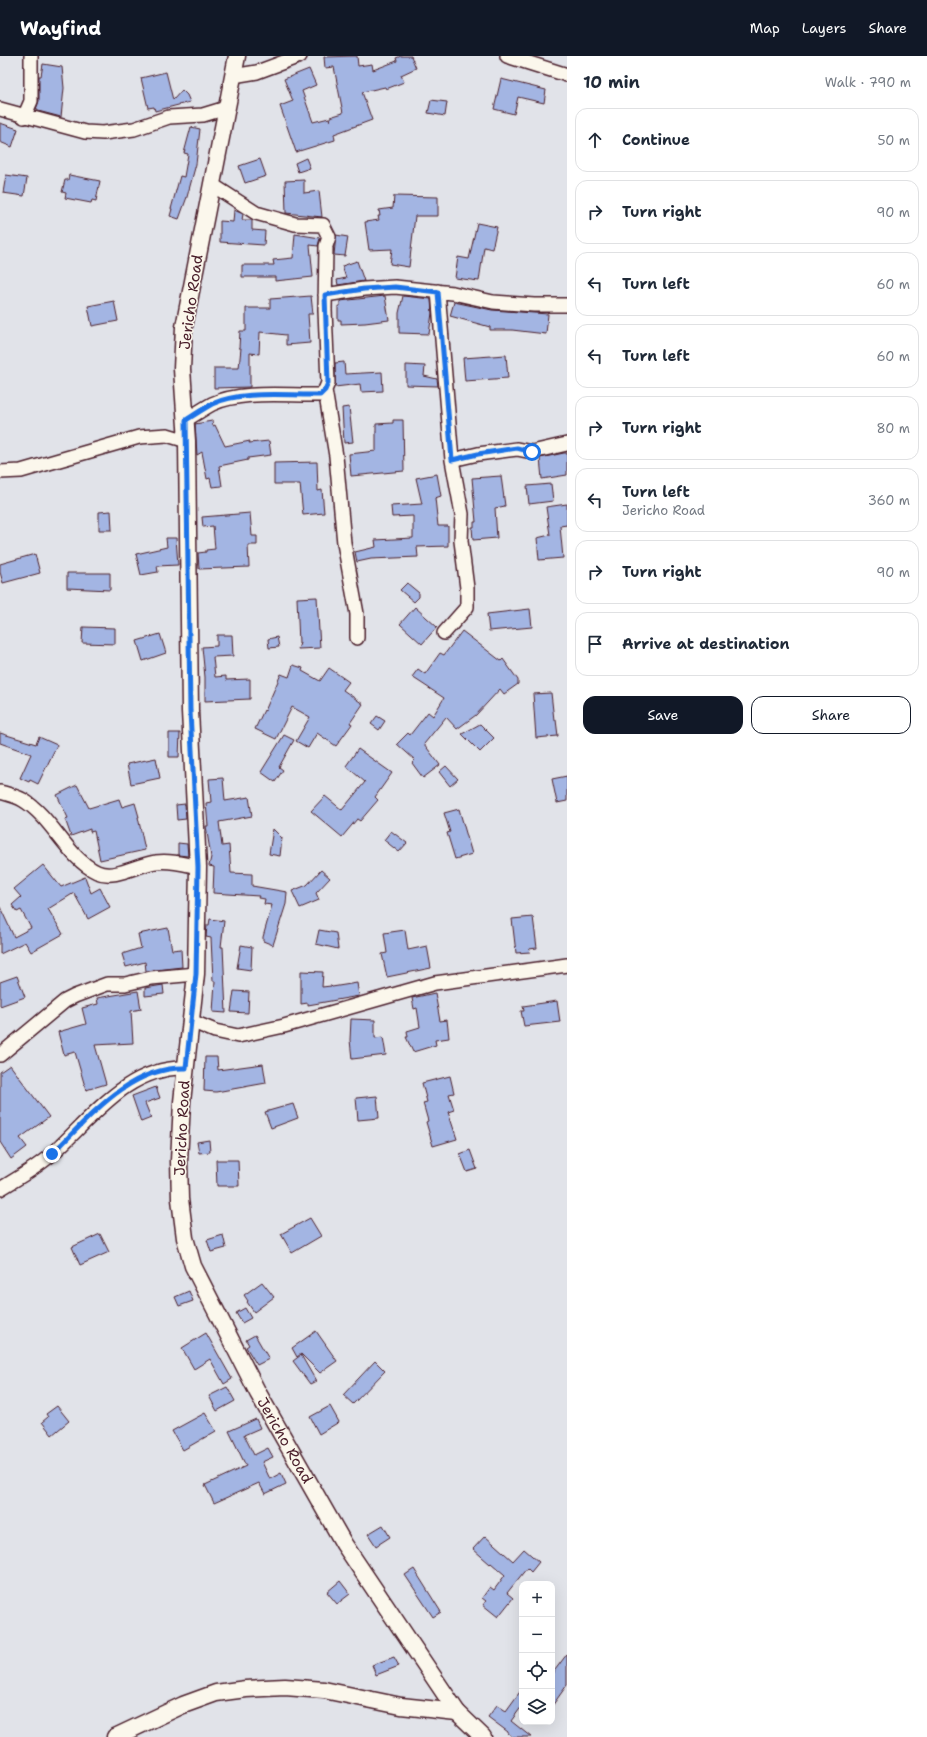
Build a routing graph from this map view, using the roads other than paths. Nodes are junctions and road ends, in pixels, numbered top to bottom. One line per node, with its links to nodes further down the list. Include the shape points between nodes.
1 (31, 56): 9 (street, via 31,101)
2 (237, 56): 6 (street, Jericho Road)
3 (300, 56): 6 (street, via 257,72)
4 (507, 56): 5 (street)
5 (567, 75)
6 (233, 76): 7 (street, Jericho Road)
7 (226, 108): 9 (street, via 203,115 169,117 134,129 103,133 85,132); 10 (street, Jericho Road)
8 (0, 109): 9 (street)
9 (24, 117)
10 (211, 184): 12 (street, via 256,213 295,224 324,225 329,237 326,246); 15 (street, Jericho Road, via 184,327 182,369)
11 (438, 292): 12 (street, via 395,287); 13 (street, via 493,302); 18 (street)
12 (325, 295): 14 (street, via 328,383)
13 (567, 304)
14 (325, 390): 15 (street, via 320,395 235,398 213,404); 21 (street, via 336,456 344,543 357,614)
15 (186, 420): 16 (street, Jericho Road)
16 (187, 441): 19 (street, via 167,435 139,437 21,471); 23 (street, Jericho Road, via 190,711)
17 (567, 444): 18 (street, via 532,452 517,448)
18 (452, 460): 20 (street, via 462,514 461,541 467,607)
19 (0, 472)
20 (444, 633)
21 (357, 638)
22 (0, 792): 23 (street, via 23,800 76,855 102,874 114,874 157,862)
23 (198, 867): 25 (street, Jericho Road)
24 (567, 965): 26 (street, via 436,983 284,1026 238,1036 215,1031)
25 (196, 974): 26 (street, Jericho Road); 27 (street, via 151,978 125,984 107,984 75,996)
26 (191, 1021): 28 (street, Jericho Road)
27 (0, 1055)
28 (186, 1068): 29 (street, via 171,1068 152,1073 109,1098 52,1154); 30 (street, Jericho Road, via 179,1161 180,1199 185,1238 193,1266 258,1393 344,1544)
29 (0, 1189)
30 (457, 1712): 31 (street, via 394,1705 324,1690 285,1687 246,1689 216,1693 183,1705); 32 (street, Jericho Road)
31 (114, 1737)
32 (483, 1737)

